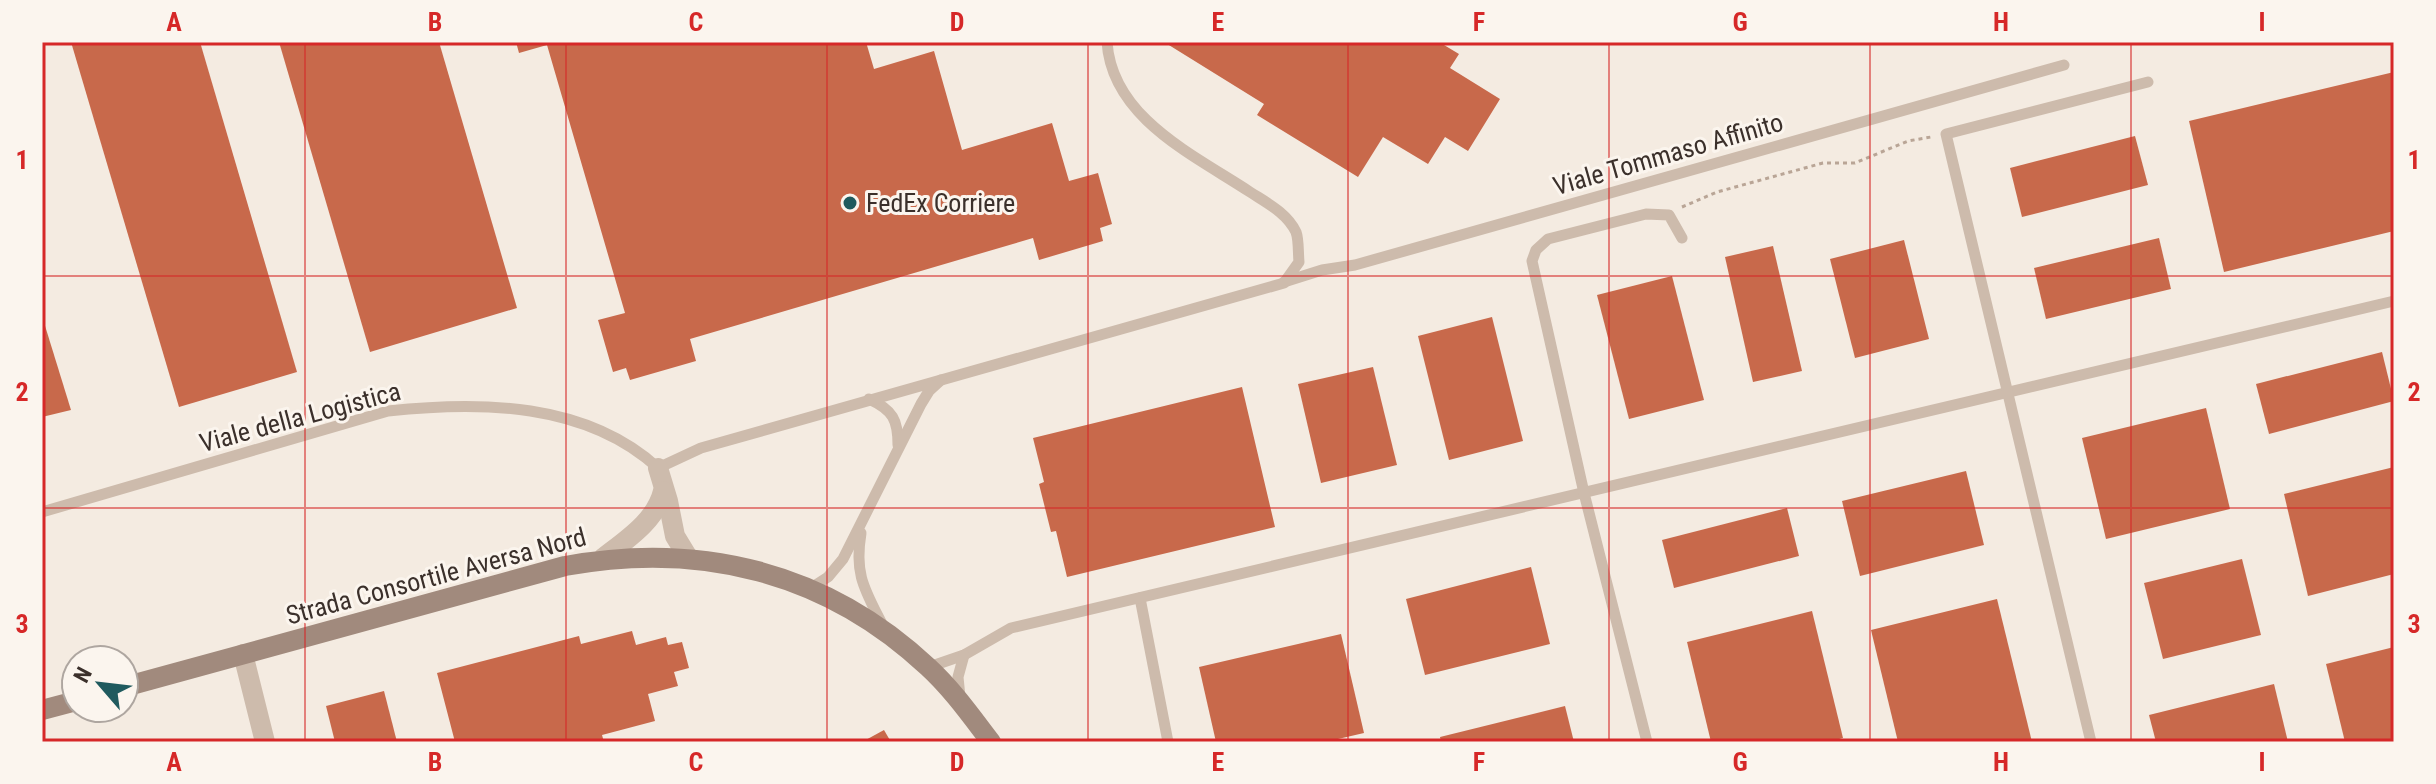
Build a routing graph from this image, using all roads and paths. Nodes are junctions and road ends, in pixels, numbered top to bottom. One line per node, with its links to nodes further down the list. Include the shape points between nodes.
1 (1107, 42): 7 (lane, via 1114,77 1147,120 1280,211 1297,233 1299,262)
2 (2064, 65): 7 (lane, Viale Tommaso Affinito)
3 (2148, 82): 4 (lane)
4 (1946, 134): 5 (path, via 1908,141 1855,163 1823,163 1717,192); 10 (lane)
5 (1669, 215): 6 (lane); 15 (lane, via 1646,214 1548,239 1532,261)
6 (1682, 238)
7 (1284, 283): 9 (lane, Viale Tommaso Affinito)
8 (2394, 301): 10 (lane)
9 (944, 377): 11 (lane, Viale Tommaso Affinito); 12 (lane, via 929,391)
10 (2006, 393): 15 (lane); 32 (lane)
11 (869, 399): 12 (lane, via 898,425); 13 (lane, Viale Tommaso Affinito, via 701,448)
12 (898, 446): 17 (lane)
13 (658, 468): 14 (street); 16 (lane, Viale della Logistica, via 618,439 571,418 481,405 435,406 388,411)
14 (663, 491): 18 (street, via 654,513); 19 (street, via 675,536)
15 (1584, 493): 21 (lane); 31 (lane)
16 (42, 512)
17 (862, 525): 20 (lane, via 843,559); 22 (lane, via 859,574)
18 (603, 558): 19 (street, Strada Consortile Aversa Nord); 23 (street, Strada Consortile Aversa Nord)
19 (689, 559): 20 (street, Strada Consortile Aversa Nord)
20 (811, 588): 22 (street, Strada Consortile Aversa Nord)
21 (1140, 598): 24 (lane, via 1011,628); 30 (lane)
22 (885, 630): 25 (street, Strada Consortile Aversa Nord)
23 (243, 654): 26 (street, Strada Consortile Aversa Nord); 28 (street)
24 (964, 655): 25 (lane); 27 (lane, via 958,677)
25 (929, 667): 27 (street, Strada Consortile Aversa Nord)
26 (140, 683)
27 (960, 701): 29 (street, Strada Consortile Aversa Nord)
28 (265, 742)
29 (991, 742)
30 (1168, 742)
31 (1647, 742)
32 (2091, 742)

